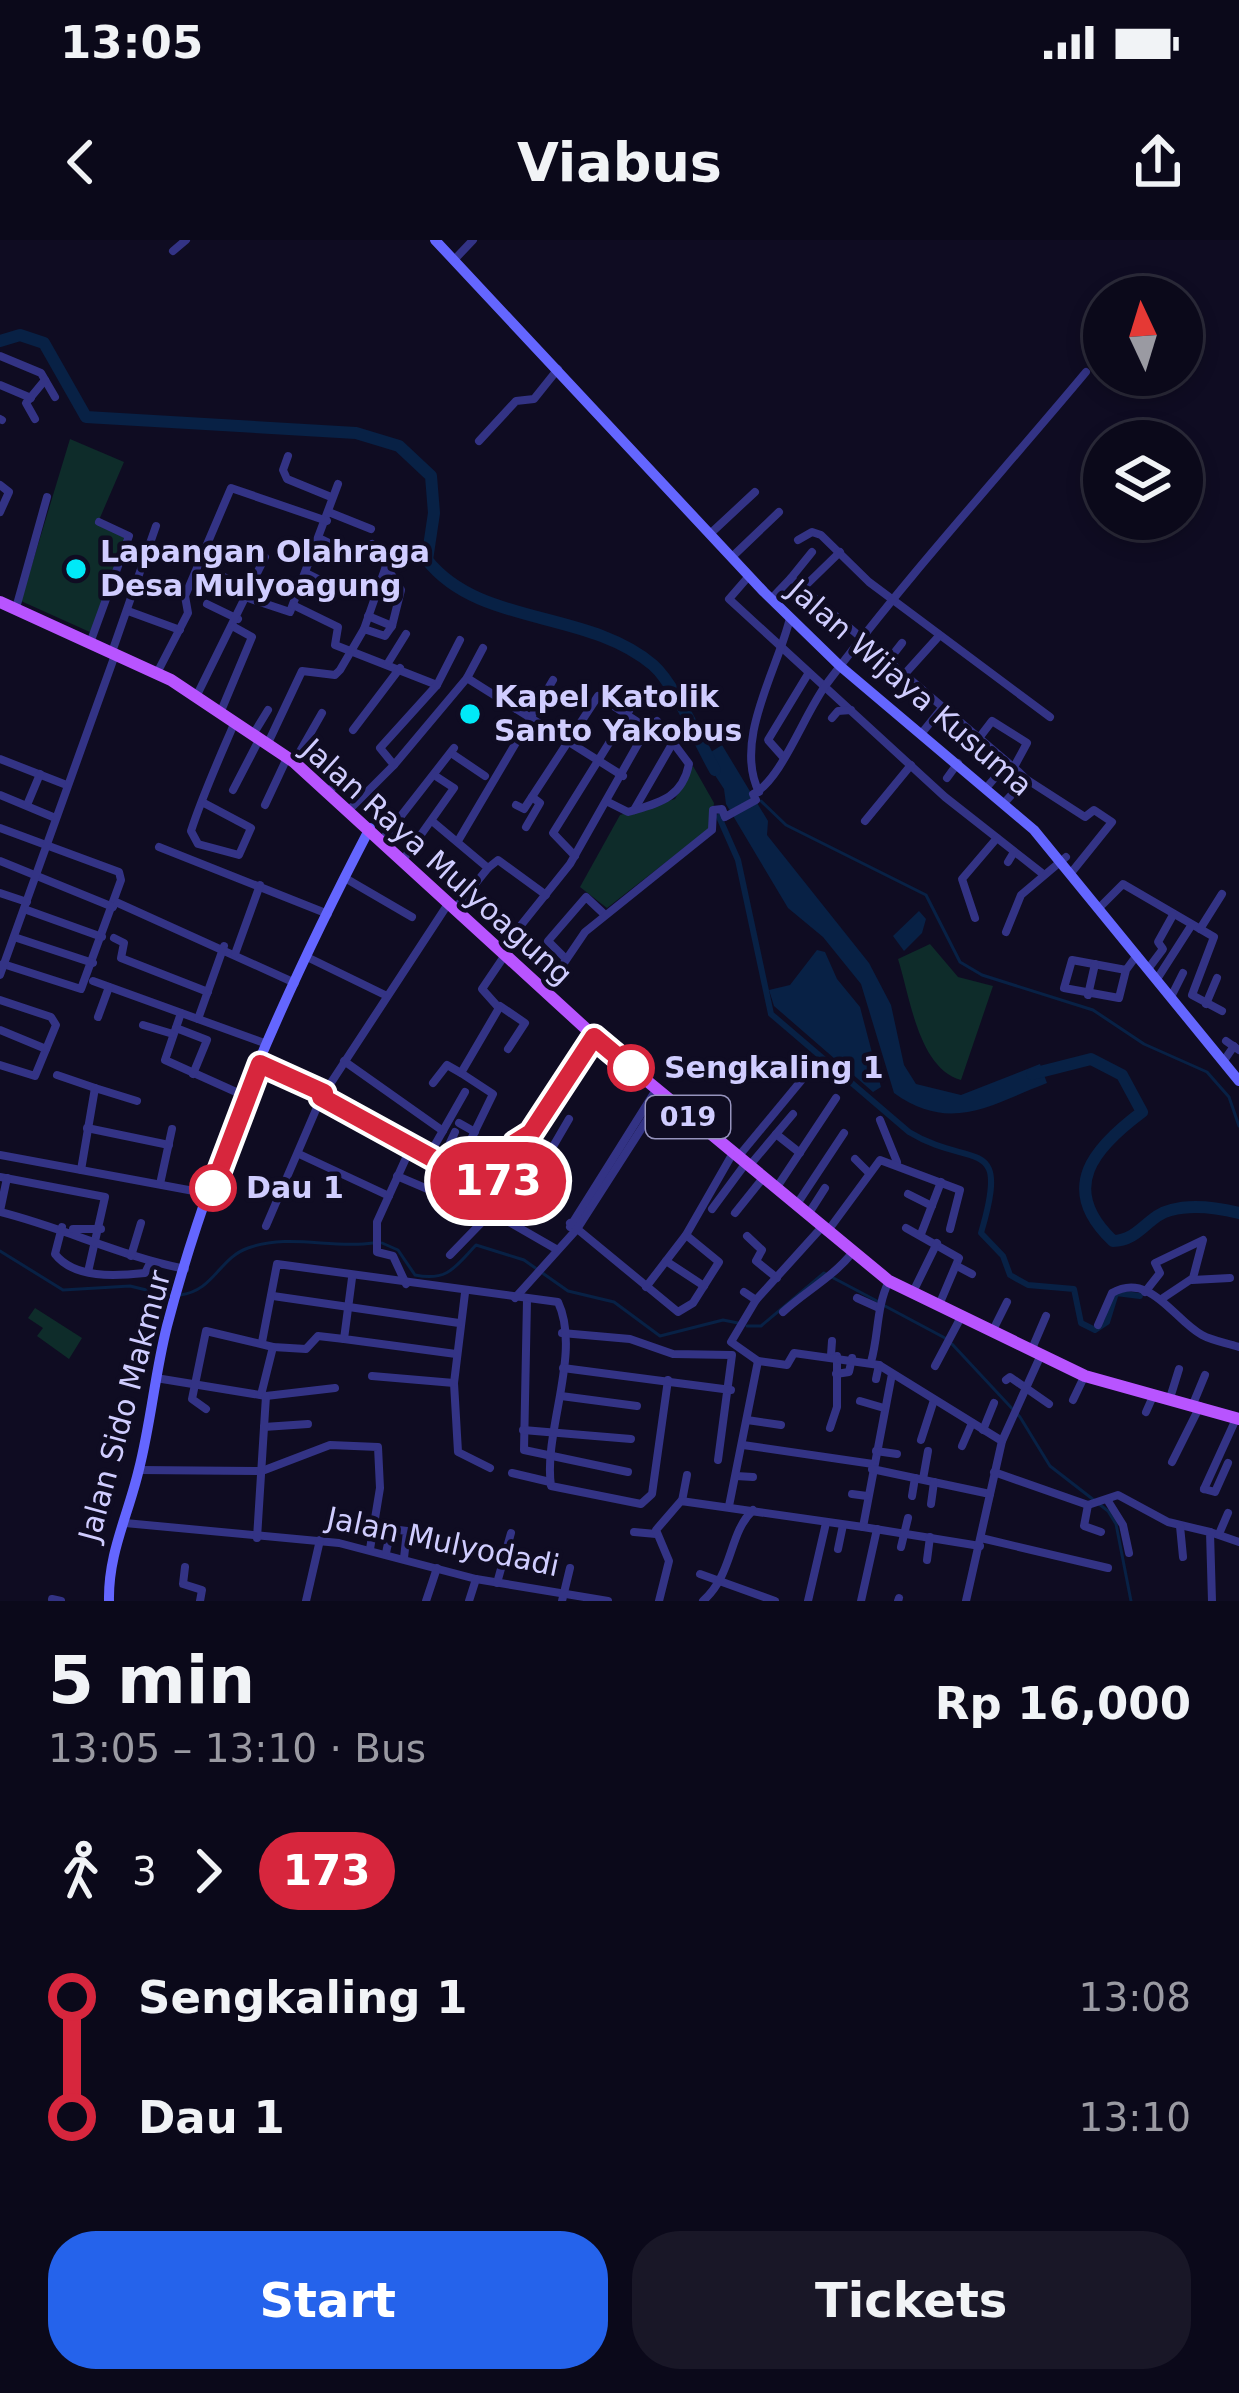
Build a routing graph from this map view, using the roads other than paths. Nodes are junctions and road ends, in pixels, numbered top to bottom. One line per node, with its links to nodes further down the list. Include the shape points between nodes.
1 (186, 240): 4 (street)
2 (435, 240): 5 (main road, Jalan Wijaya Kusuma)
3 (472, 240): 5 (street)
4 (173, 251)
5 (454, 260): 7 (main road, Jalan Wijaya Kusuma)
6 (0, 356): 9 (street)
7 (558, 369): 14 (street, via 534,399 517,400); 27 (main road, Jalan Wijaya Kusuma)
8 (1083, 376): 45 (street)
9 (45, 380): 11 (street); 12 (street)
10 (0, 385): 12 (street)
11 (55, 397)
12 (31, 398): 13 (street, via 26,406)
13 (35, 419)
14 (479, 441)
15 (289, 455): 20 (street, via 287,479)
16 (338, 484): 20 (street)
17 (0, 485): 21 (street, via 9,492)
18 (755, 492): 27 (street)
19 (47, 497): 49 (street)
20 (331, 497): 23 (street)
21 (0, 512)
22 (779, 512): 34 (street)
23 (329, 517): 26 (street); 28 (street); 56 (street, via 234,487 185,596)
24 (99, 522): 61 (street, via 129,536)
25 (156, 526): 50 (street)
26 (371, 530)
27 (711, 533): 34 (main road, Jalan Wijaya Kusuma)
28 (321, 539): 33 (street); 37 (street)
29 (798, 540): 32 (street, via 817,532)
30 (372, 544): 36 (street)
31 (812, 552): 40 (street)
32 (840, 552): 42 (street); 45 (street)
33 (350, 553)
34 (733, 556): 38 (main road, Jalan Wijaya Kusuma)
35 (265, 557): 43 (street)
36 (386, 566): 51 (street); 54 (street, via 401,590)
37 (306, 573): 41 (street); 48 (street)
38 (749, 576): 44 (main road, Jalan Wijaya Kusuma); 65 (street, via 730,599)
39 (224, 578): 43 (street)
40 (791, 578): 42 (street); 44 (street)
41 (338, 589)
42 (802, 589): 60 (street)
43 (250, 594): 48 (street, via 284,614); 53 (street)
44 (772, 598): 52 (main road, Jalan Wijaya Kusuma)
45 (894, 600): 58 (street); 60 (street)
46 (0, 602): 49 (main road, Jalan Raya Mulyoagung)
47 (207, 604): 53 (street)
48 (293, 605): 64 (street, via 338,626 334,644)
49 (15, 609): 61 (main road, Jalan Raya Mulyoagung / 019)
50 (128, 611): 56 (street); 66 (street)
51 (368, 616): 54 (street); 55 (street)
52 (791, 616): 65 (street); 69 (main road, Jalan Wijaya Kusuma)
53 (236, 623): 80 (street); 87 (street, via 251,637)
54 (392, 626): 55 (street, via 385,636)
55 (364, 629): 64 (street)
56 (180, 630): 71 (street)
57 (406, 634): 67 (street)
58 (939, 636): 74 (street); 90 (street)
59 (460, 640): 77 (street)
60 (860, 641): 68 (street); 69 (street)
61 (90, 643): 66 (main road, Jalan Raya Mulyoagung / 019)
62 (902, 644): 68 (street)
63 (483, 648): 75 (street)
64 (350, 649): 67 (street); 98 (street, via 334,675 302,671)
65 (782, 650): 72 (street); 125 (street, via 755,728)
66 (114, 653): 71 (main road, Jalan Raya Mulyoagung / 019); 119 (street)
67 (388, 663): 70 (street)
68 (887, 665): 73 (street); 74 (street)
69 (840, 666): 78 (street); 81 (main road, Jalan Wijaya Kusuma)
70 (400, 668): 77 (street); 96 (street)
71 (158, 673): 80 (main road, Jalan Raya Mulyoagung / 019)
72 (808, 674): 78 (street); 102 (street, via 768,740)
73 (877, 674)
74 (902, 677): 83 (street)
75 (467, 678): 84 (street); 107 (street)
76 (553, 680): 79 (street)
77 (437, 685): 107 (street, via 380,748)
78 (824, 687): 86 (street); 102 (street)
79 (546, 694): 82 (street); 84 (street, via 529,690); 92 (street)
80 (197, 695): 87 (main road, Jalan Raya Mulyoagung / 019)
81 (879, 698): 94 (street); 97 (main road, Jalan Wijaya Kusuma)
82 (566, 701)
83 (942, 708): 97 (street); 99 (street)
84 (516, 709): 92 (street)
85 (268, 710): 98 (street)
86 (851, 710): 91 (street); 94 (street)
87 (221, 711): 93 (main road, Jalan Raya Mulyoagung / 019)
88 (628, 711): 95 (street); 101 (street, via 598,696); 105 (street)
89 (322, 713): 104 (street)
90 (1050, 717)
91 (832, 718)
92 (532, 719): 101 (street); 143 (street)
93 (236, 720): 98 (main road, Jalan Raya Mulyoagung / 019); 127 (street)
94 (862, 720): 108 (street)
95 (649, 725): 100 (street, via 657,721); 114 (street)
96 (353, 730)
97 (921, 734): 106 (main road, Jalan Wijaya Kusuma)
98 (261, 738): 104 (main road, Jalan Raya Mulyoagung / 019); 122 (street)
99 (979, 738): 109 (street); 109 (street, via 993,722 1027,743)
100 (675, 740): 134 (street); 134 (street, via 690,767 682,784 669,800)
101 (567, 742): 105 (street); 126 (street)
102 (784, 758): 125 (street)
103 (0, 759): 111 (street)
104 (291, 759): 123 (main road, Jalan Raya Mulyoagung / 019); 132 (street)
105 (597, 761): 114 (street); 147 (street, via 553,833)
106 (959, 762): 115 (main road, Jalan Wijaya Kusuma); 116 (street)
107 (394, 765): 133 (street)
108 (911, 765): 137 (street); 141 (street)
109 (1014, 767): 117 (street)
110 (999, 773): 120 (street)
111 (40, 774): 119 (street); 131 (street)
112 (434, 775): 113 (street, via 452,751); 136 (street, via 456,784); 142 (street)
113 (485, 776)
114 (624, 776): 128 (street)
115 (976, 777): 120 (main road, Jalan Wijaya Kusuma); 121 (street)
116 (947, 778)
117 (1026, 778): 129 (street); 153 (street, via 1085,818 1094,810 1112,822)
118 (344, 780): 123 (street)
119 (64, 784): 135 (street)
120 (987, 787): 129 (main road, Jalan Wijaya Kusuma)
121 (968, 789)
122 (233, 790)
123 (329, 790): 133 (main road, Jalan Raya Mulyoagung / 019)
124 (0, 795): 131 (street)
125 (756, 796): 166 (street, via 712,812 712,830)
126 (532, 797): 130 (street, via 523,810); 138 (street, via 540,804)
127 (202, 802): 127 (street, via 251,828 239,856 192,838)
128 (608, 802): 134 (street); 147 (street)
129 (1005, 802): 148 (main road, Jalan Wijaya Kusuma)
130 (516, 805)
131 (27, 806): 135 (street)
132 (266, 806)
133 (350, 809): 140 (main road, Jalan Raya Mulyoagung / 019)
134 (634, 810)
135 (53, 817): 144 (street)
136 (432, 821): 143 (street); 149 (street)
137 (865, 821)
138 (526, 827)
139 (0, 828): 144 (street)
140 (370, 828): 142 (main road, Jalan Raya Mulyoagung / 019); 156 (main road, Jalan Sido Makmur)
141 (997, 838): 146 (street); 169 (street, via 962,879)
142 (383, 839): 149 (main road, Jalan Raya Mulyoagung / 019)
143 (458, 841): 152 (street)
144 (44, 845): 155 (street); 162 (street, via 118,872)
145 (159, 847): 157 (street)
146 (1014, 852): 151 (street); 154 (street)
147 (575, 856): 160 (street)
148 (1064, 859): 153 (main road, Jalan Wijaya Kusuma); 154 (street)
149 (404, 860): 163 (main road, Jalan Raya Mulyoagung / 019)
150 (0, 861): 155 (street)
151 (1008, 862)
152 (488, 868): 160 (street, via 498,860); 163 (street)
153 (1071, 873): 164 (main road, Jalan Wijaya Kusuma)
154 (1043, 874): 172 (street, via 1021,895)
155 (36, 875): 161 (street); 162 (street)
156 (344, 877): 165 (main road, Jalan Sido Makmur); 168 (street)
157 (260, 885): 165 (street); 178 (street)
158 (0, 893): 161 (street)
159 (1222, 894): 171 (street)
160 (546, 895): 177 (street)
161 (25, 905): 173 (street); 174 (street)
162 (115, 905): 174 (street); 176 (street)
163 (451, 907): 177 (main road, Jalan Raya Mulyoagung / 019); 197 (street)
164 (1099, 908): 167 (street, via 1122,884); 179 (main road, Jalan Wijaya Kusuma)
165 (328, 914): 180 (main road, Jalan Sido Makmur)
166 (604, 914): 182 (street); 182 (street, via 585,897 548,941)
167 (1174, 915): 171 (street); 185 (street)
168 (412, 917)
169 (975, 918)
170 (0, 923): 173 (street)
171 (1196, 928): 190 (street); 200 (street, via 1216,942 1192,995)
172 (1006, 932)
173 (15, 933): 181 (street); 183 (street)
174 (103, 937): 183 (street)
175 (114, 938): 195 (street, via 124,943 121,958)
176 (224, 946): 178 (street); 195 (street)
177 (503, 953): 196 (main road, Jalan Raya Mulyoagung / 019); 201 (street, via 482,989)
178 (234, 955): 192 (street)
179 (1137, 955): 185 (main road, Jalan Wijaya Kusuma); 186 (street)
180 (307, 957): 192 (main road, Jalan Sido Makmur); 197 (street)
181 (3, 958): 183 (street, via 80,989); 188 (street)
182 (566, 959): 196 (street)
183 (93, 963)
184 (1095, 964): 186 (street); 198 (street); 198 (street, via 1070,961 1063,985)
185 (1148, 968): 190 (main road, Jalan Wijaya Kusuma)
186 (1126, 970): 198 (street, via 1119,998)
187 (1183, 973): 194 (street)
188 (0, 975)
189 (1217, 978): 200 (street)
190 (1156, 980): 194 (main road, Jalan Wijaya Kusuma)
191 (94, 981): 193 (street)
192 (295, 982): 211 (main road, Jalan Sido Makmur)
193 (109, 987): 203 (street); 204 (street)
194 (1174, 991): 216 (main road, Jalan Wijaya Kusuma)
195 (208, 992): 205 (street)
196 (544, 992): 209 (main road, Jalan Raya Mulyoagung / 019)
197 (385, 995): 215 (street)
198 (1088, 995)
199 (0, 1000): 213 (street, via 53,1019)
200 (1207, 1001): 202 (street)
201 (499, 1005): 214 (street, via 525,1024); 220 (street)
202 (1222, 1011)
203 (181, 1013): 205 (street); 208 (street)
204 (98, 1017)
205 (198, 1019): 211 (street)
206 (143, 1025): 208 (street)
207 (3, 1031): 210 (street); 213 (street)
208 (174, 1031): 221 (street, via 165,1060); 221 (street, via 207,1040)
209 (594, 1037): 226 (main road, Jalan Raya Mulyoagung / 019); 263 (street, via 531,1133 515,1143)
210 (0, 1044)
211 (268, 1045): 217 (main road, Jalan Sido Makmur)
212 (1233, 1046): 216 (street)
213 (46, 1049): 218 (street, via 35,1076)
214 (508, 1049)
215 (344, 1061): 228 (street); 237 (street)
216 (1223, 1062): 223 (main road, Jalan Wijaya Kusuma)
217 (260, 1064): 228 (street); 229 (main road, Jalan Sido Makmur)
218 (0, 1065)
219 (810, 1070): 248 (street)
220 (461, 1073): 224 (street, via 447,1065); 238 (street, via 493,1094)
221 (194, 1074): 229 (street)
222 (57, 1075): 225 (street)
223 (1239, 1081)
224 (433, 1083)
225 (95, 1088): 231 (street); 235 (street)
226 (659, 1092): 248 (main road, Jalan Raya Mulyoagung / 019); 278 (street)
227 (465, 1093): 237 (street)
228 (322, 1095): 242 (street); 243 (street)
229 (245, 1096): 264 (main road, Jalan Sido Makmur)
230 (836, 1098): 244 (street)
231 (137, 1101)
232 (793, 1114): 240 (street)
233 (569, 1119): 286 (street, via 509,1222)
234 (880, 1120): 251 (street)
235 (87, 1128): 241 (street); 253 (street)
236 (172, 1129): 241 (street)
237 (443, 1131): 247 (street)
238 (475, 1132): 252 (street, via 457,1128); 254 (street)
239 (844, 1132): 270 (street)
240 (776, 1134): 244 (street); 248 (street)
241 (169, 1144): 260 (street)
242 (411, 1147): 247 (street); 256 (street)
243 (299, 1154): 266 (street); 274 (street)
244 (800, 1154): 261 (street)
245 (868, 1154): 250 (street)
246 (0, 1155): 253 (street)
247 (428, 1157): 252 (street)
248 (741, 1160): 258 (main road, Jalan Raya Mulyoagung / 019); 269 (street); 282 (street)
249 (855, 1160): 255 (street)
250 (877, 1161): 251 (street); 255 (street)
251 (897, 1162): 259 (street)
252 (440, 1164): 254 (street)
253 (81, 1170): 260 (street)
254 (455, 1172): 263 (street)
255 (869, 1173): 279 (street)
256 (397, 1176): 266 (street); 267 (street)
257 (3, 1178): 271 (street); 277 (street, via 103,1196)
258 (764, 1178): 261 (main road, Jalan Raya Mulyoagung / 019); 272 (street)
259 (941, 1182): 268 (street); 280 (street, via 961,1191)
260 (160, 1184): 264 (street)
261 (776, 1188): 270 (main road, Jalan Raya Mulyoagung / 019)
262 (825, 1188): 270 (street)
263 (494, 1192): 289 (street, via 486,1218)
264 (211, 1194): 294 (main road, Jalan Sido Makmur)
265 (908, 1194): 268 (street)
266 (389, 1196): 301 (street, via 376,1248 393,1256)
267 (451, 1199)
268 (932, 1206): 281 (street)
269 (712, 1209)
270 (802, 1209): 279 (main road, Jalan Raya Mulyoagung / 019)
271 (0, 1211): 275 (street)
272 (735, 1213)
273 (141, 1223): 288 (street)
274 (266, 1226)
275 (66, 1228): 277 (street); 285 (street); 293 (street, via 56,1258)
276 (906, 1228): 281 (street)
277 (101, 1229): 285 (street)
278 (572, 1229): 286 (street); 303 (street)
279 (825, 1229): 287 (main road, Jalan Raya Mulyoagung / 019); 297 (street)
280 (950, 1229)
281 (921, 1234): 284 (street)
282 (686, 1235): 290 (street); 302 (street, via 719,1259)
283 (747, 1237): 297 (street, via 762,1250 756,1261)
284 (937, 1243): 291 (street); 307 (street)
285 (97, 1245): 288 (street); 293 (street)
286 (555, 1250): 309 (street)
287 (852, 1253): 300 (main road, Jalan Raya Mulyoagung / 019); 318 (street)
288 (131, 1256): 292 (street)
289 (450, 1256)
290 (667, 1261): 302 (street); 303 (street)
291 (958, 1262): 295 (street); 317 (street)
292 (153, 1263): 293 (street, via 145,1273); 294 (street)
293 (88, 1272)
294 (184, 1272): 344 (main road, Jalan Sido Makmur)
295 (972, 1274)
296 (352, 1278): 301 (street); 308 (street, via 277,1264); 316 (street)
297 (777, 1278): 313 (street)
298 (1230, 1278): 299 (street)
299 (1191, 1280): 305 (street, via 1203,1240 1155,1263 1160,1273); 311 (street)
300 (889, 1281): 307 (main road, Jalan Raya Mulyoagung / 019); 315 (street)
301 (406, 1285): 306 (street)
302 (704, 1286): 303 (street, via 681,1312)
303 (646, 1287)
304 (744, 1292): 313 (street)
305 (1145, 1292): 311 (street); 322 (street, via 1115,1290)
306 (465, 1293): 309 (street); 321 (street)
307 (912, 1294): 317 (main road, Jalan Raya Mulyoagung / 019)
308 (273, 1296): 316 (street); 327 (street)
309 (515, 1298): 312 (street)
310 (856, 1298): 315 (street)
311 (1162, 1298): 329 (street, via 1202,1336)
312 (527, 1300): 323 (street, via 560,1302); 374 (street)
313 (756, 1300): 334 (street, via 731,1345)
314 (1007, 1302): 324 (street)
315 (878, 1304): 335 (street)
316 (348, 1307): 321 (street); 325 (street)
317 (938, 1307): 320 (main road, Jalan Raya Mulyoagung / 019)
318 (783, 1312)
319 (1046, 1316): 331 (street)
320 (960, 1318): 324 (main road, Jalan Raya Mulyoagung / 019); 336 (street)
321 (459, 1323): 330 (street)
322 (1099, 1325)
323 (562, 1333): 337 (street); 351 (street, via 735,1359)
324 (991, 1334): 331 (main road, Jalan Raya Mulyoagung / 019)
325 (348, 1340): 328 (street, via 318,1336 306,1348); 330 (street)
326 (832, 1341): 332 (street)
327 (262, 1342): 328 (street); 348 (street, via 206,1331)
328 (273, 1347): 354 (street)
329 (1239, 1347)
330 (456, 1354): 349 (street)
331 (1035, 1355): 342 (main road, Jalan Raya Mulyoagung / 019); 352 (street)
332 (834, 1356): 333 (street); 334 (street, via 794,1353 787,1365); 339 (street)
333 (852, 1358): 335 (street); 339 (street, via 849,1372)
334 (758, 1362): 368 (street)
335 (875, 1364): 340 (street); 345 (street)
336 (935, 1366)
337 (562, 1368): 346 (street); 355 (street)
338 (1179, 1369): 356 (street)
339 (836, 1374): 373 (street)
340 (892, 1374): 357 (street); 364 (street)
341 (372, 1376): 349 (street)
342 (1085, 1376): 353 (main road, Jalan Raya Mulyoagung / 019); 358 (street)
343 (1204, 1376): 362 (street)
344 (157, 1378): 348 (street); 392 (main road, Jalan Sido Makmur)
345 (876, 1379)
346 (668, 1380): 351 (street); 400 (street, via 647,1501)
347 (1006, 1380): 352 (street)
348 (196, 1383): 354 (street); 365 (street, via 193,1402)
349 (454, 1383): 391 (street, via 459,1455)
350 (335, 1388): 354 (street)
351 (730, 1390): 386 (street)
352 (1028, 1390): 361 (street); 379 (street)
353 (1154, 1393): 356 (main road, Jalan Raya Mulyoagung / 019); 366 (street)
354 (263, 1396): 372 (street)
355 (561, 1396): 363 (street); 376 (street)
356 (1170, 1397): 362 (main road, Jalan Raya Mulyoagung / 019)
357 (934, 1400): 369 (street); 378 (street)
358 (1073, 1400)
359 (860, 1401): 364 (street)
360 (994, 1403): 375 (street)
361 (1049, 1405)
362 (1196, 1405): 367 (main road, Jalan Raya Mulyoagung / 019); 387 (street)
363 (637, 1406)
364 (884, 1408): 382 (street)
365 (206, 1409)
366 (1146, 1412)
367 (1238, 1419): 388 (street, via 1204,1489 1215,1492)
368 (747, 1420): 371 (street); 380 (street)
369 (972, 1423): 375 (street); 381 (street)
370 (308, 1424): 372 (street)
371 (781, 1425)
372 (264, 1427): 390 (street)
373 (830, 1429)
374 (523, 1430): 376 (street); 385 (street, via 526,1452)
375 (983, 1430): 379 (street)
376 (556, 1431): 377 (street); 385 (street)
377 (631, 1439)
378 (921, 1440)
379 (1002, 1441): 394 (street)
380 (742, 1444): 389 (street); 397 (street)
381 (962, 1446)
382 (876, 1450): 384 (street); 389 (street)
383 (928, 1450): 399 (street)
384 (898, 1454)
385 (550, 1457): 393 (street); 400 (street)
386 (718, 1460)
387 (1172, 1462)
388 (1228, 1462)
389 (872, 1467): 399 (street); 404 (street)
390 (262, 1468): 392 (street); 426 (street); 431 (street, via 330,1445 380,1448)
391 (490, 1468)
392 (140, 1470): 413 (main road, Jalan Sido Makmur)
393 (628, 1472)
394 (994, 1472): 403 (street); 407 (street)
395 (512, 1473): 400 (street)
396 (687, 1475): 406 (street)
397 (736, 1476): 398 (street); 409 (street)
398 (753, 1477)
399 (919, 1479): 401 (street); 405 (street)
400 (550, 1482)
401 (934, 1482): 403 (street); 408 (street)
402 (852, 1494): 404 (street)
403 (990, 1494): 428 (street)
404 (867, 1496): 417 (street)
405 (912, 1496)
406 (682, 1501): 409 (street); 424 (street)
407 (1101, 1503): 416 (street, via 1118,1495); 420 (street, via 1084,1526); 433 (street, via 1123,1525)
408 (931, 1504)
409 (728, 1506): 410 (street)
410 (753, 1510): 414 (street); 445 (street)
411 (1228, 1513): 423 (street)
412 (908, 1518): 422 (street)
413 (124, 1523): 426 (street, Jalan Mulyodadi); 448 (main road, Jalan Sido Makmur, via 110,1557)
414 (826, 1523): 415 (street); 458 (street)
415 (843, 1525): 417 (street); 432 (street)
416 (1180, 1526): 423 (street); 435 (street)
417 (862, 1527): 418 (street)
418 (878, 1529): 422 (street); 459 (street)
419 (634, 1532): 424 (street)
420 (1101, 1532)
421 (511, 1533): 444 (street)
422 (902, 1533): 425 (street); 430 (street)
423 (1215, 1533): 429 (street); 461 (street)
424 (656, 1534): 455 (street, via 669,1560)
425 (930, 1537): 428 (street); 437 (street)
426 (257, 1538): 427 (street, Jalan Mulyodadi)
427 (320, 1540): 431 (street, Jalan Mulyodadi); 450 (street)
428 (981, 1542): 441 (street); 460 (street)
429 (1239, 1542)
430 (901, 1547)
431 (370, 1549): 434 (street, Jalan Mulyodadi)
432 (838, 1549)
433 (1129, 1552)
434 (386, 1553): 436 (street, Jalan Mulyodadi); 436 (street, via 390,1530 407,1532)
435 (1183, 1557)
436 (404, 1558): 439 (street, Jalan Mulyodadi)
437 (927, 1561)
438 (185, 1567): 449 (street, via 182,1584 202,1590)
439 (437, 1568): 443 (street, Jalan Mulyodadi); 451 (street)
440 (570, 1568): 447 (street)
441 (1108, 1568)
442 (700, 1574): 445 (street)
443 (476, 1579): 444 (street, Jalan Mulyodadi); 452 (street)
444 (496, 1583): 446 (street, Jalan Mulyodadi)
445 (723, 1583): 456 (street); 457 (street)
446 (542, 1589): 447 (street, Jalan Mulyodadi); 453 (street)
447 (563, 1597): 454 (street, Jalan Mulyodadi)
448 (109, 1601)
449 (200, 1601)
450 (307, 1601)
451 (426, 1601)
452 (469, 1601)
453 (538, 1601)
454 (608, 1601)
455 (659, 1601)
456 (703, 1601)
457 (775, 1601)
458 (808, 1601)
459 (861, 1601)
460 (967, 1601)
461 (1212, 1601)

